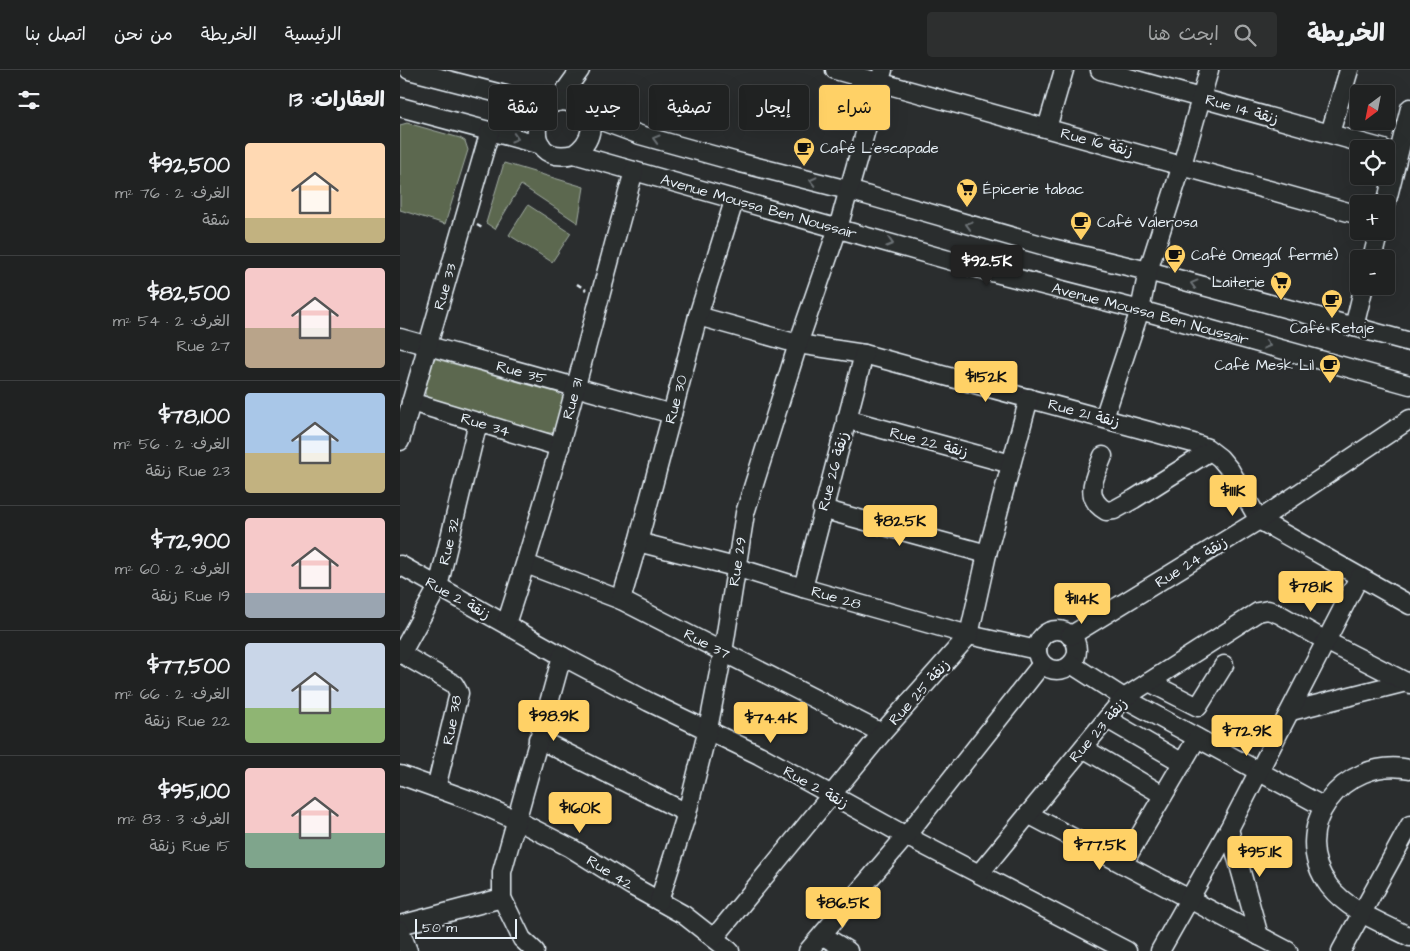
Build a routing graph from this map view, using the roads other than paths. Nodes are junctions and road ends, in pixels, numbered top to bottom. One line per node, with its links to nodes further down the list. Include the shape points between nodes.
1 (409, 70): 11 (street)
2 (580, 70): 13 (street)
3 (584, 70): 10 (street)
4 (835, 70): 9 (street, Rue 16 زنقة)
5 (1064, 70): 16 (street)
6 (1100, 70): 12 (street, Rue 14 زنقة)
7 (1208, 70): 12 (street)
8 (1349, 70): 21 (street)
9 (882, 76): 16 (street, Rue 16 زنقة); 28 (street, Rue 29)
10 (584, 85)
11 (489, 89)
12 (1201, 97): 21 (street, Rue 14 زنقة); 26 (street)
13 (557, 99)
14 (400, 107): 20 (street)
15 (1410, 108): 24 (street)
16 (1047, 128): 26 (street, Rue 16 زنقة)
17 (536, 130): 23 (street)
18 (590, 130): 25 (street, via 587,143)
19 (628, 130): 28 (street, one-way to 19)
20 (490, 131): 23 (street, one-way to 23); 40 (street, Rue 33)
21 (1330, 133): 22 (street, Rue 14 زنقة)
22 (1354, 140)
23 (541, 146): 25 (street, via 556,156)
24 (1395, 152)
25 (574, 154): 27 (street, Avenue Moussa Ben Noussair)
26 (1182, 165): 30 (street, Rue 16 زنقة); 32 (street)
27 (634, 171): 29 (street, Avenue Moussa Ben Noussair); 43 (street, Rue 31)
28 (848, 190): 31 (street, Rue 29); 32 (street, one-way to 28)
29 (734, 201): 31 (street, Avenue Moussa Ben Noussair); 35 (street, Rue 30)
30 (1350, 212)
31 (838, 228): 34 (street, Avenue Moussa Ben Noussair, one-way to 34); 39 (street, Rue 29)
32 (1148, 272): 34 (street); 36 (street, one-way to 32)
33 (1362, 295): 36 (street)
34 (1140, 310): 42 (street, Avenue Moussa Ben Noussair, one-way to 42); 47 (street)
35 (698, 316): 39 (street, Rue 21 زنقة); 46 (street, Rue 30)
36 (1354, 327): 38 (street)
37 (400, 338): 40 (street, Rue 35)
38 (1410, 342)
39 (798, 344): 41 (street, Rue 21 زنقة); 62 (street, Rue 29, via 745,513)
40 (427, 347): 43 (street, Rue 35); 45 (street, Rue 33)
41 (864, 354): 44 (street, Rue 21 زنقة); 48 (street, Rue 26 زنقة)
42 (1410, 385)
43 (576, 387): 46 (street, Rue 35); 52 (street, Rue 31)
44 (1029, 398): 47 (street, Rue 21 زنقة); 55 (street, Rue 25 زنقة)
45 (411, 402): 50 (street, Rue 34); 51 (street, Rue 33)
46 (672, 414): 58 (street, Rue 30)
47 (1104, 418): 53 (street, Rue 21 زنقة, via 1193,443)
48 (846, 419): 55 (street, Rue 22 زنقة); 56 (street, Rue 26 زنقة)
49 (1410, 419): 57 (street, Rue 24 زنقة)
50 (478, 422): 52 (street, Rue 34); 64 (street, Rue 32)
51 (400, 441)
52 (560, 447): 60 (street, Rue 31)
53 (1210, 451): 54 (street, via 1134,499 1106,511 1094,502 1092,495); 57 (street, Rue 21 زنقة, via 1230,470)
54 (1102, 456)
55 (1011, 464): 59 (street, Rue 25 زنقة)
56 (822, 510): 59 (street); 65 (street, Rue 26 زنقة)
57 (1259, 520): 63 (street); 70 (street, Rue 24 زنقة)
58 (638, 542): 62 (street, Rue 28); 66 (street, Rue 30)
59 (987, 554): 69 (street, Rue 25 زنقة)
60 (526, 564): 66 (street, Rue 37); 68 (street, Rue 31)
61 (400, 565): 64 (street, Rue 2 زنقة)
62 (735, 566): 65 (street, Rue 28); 72 (street, Rue 29)
63 (1359, 577): 67 (street); 71 (street)
64 (438, 587): 68 (street, Rue 2 زنقة); 73 (street, Rue 32)
65 (802, 588): 69 (street, Rue 28)
66 (621, 600): 72 (street, Rue 37)
67 (1410, 605)
68 (506, 624): 74 (street, Rue 2 زنقة)
69 (969, 635): 75 (street, Rue 28); 84 (street, Rue 25 زنقة)
70 (1070, 636): 75 (street, via 1058,631 1048,633 1040,640); 76 (street, via 1076,650)
71 (1326, 641): 78 (street, Rue 23 زنقة, via 1279,614 1263,610); 79 (street); 81 (street)
72 (723, 652): 83 (street, Rue 29); 84 (street, Rue 37)
73 (400, 654): 92 (street, Rue 38, via 454,684 459,693)
74 (562, 656): 83 (street, Rue 2 زنقة); 86 (street)
75 (1040, 657): 76 (street, via 1049,669 1064,669); 101 (street)
76 (1071, 664): 80 (street)
77 (1224, 665): 78 (street, via 1198,707)
78 (1149, 682): 80 (street, Rue 23 زنقة)
79 (1408, 683): 81 (street)
80 (1124, 698): 82 (street, Rue 23 زنقة); 85 (street)
81 (1291, 711): 90 (street)
82 (1106, 719): 87 (street, Rue 23 زنقة); 88 (street)
83 (708, 730): 93 (street, Rue 2 زنقة); 96 (street, Rue 29)
84 (882, 733): 93 (street, Rue 25 زنقة)
85 (1197, 738): 88 (street); 90 (street)
86 (538, 739): 96 (street); 98 (street)
87 (1083, 748): 94 (street); 97 (street, Rue 23 زنقة)
88 (1183, 763): 94 (street)
89 (1410, 769): 95 (street, via 1383,768 1350,780 1338,788)
90 (1258, 771): 95 (street); 100 (street)
91 (400, 775): 92 (street, Rue 42)
92 (436, 788): 98 (street, Rue 42)
93 (831, 795): 101 (street, Rue 2 زنقة); 113 (street, Rue 25 زنقة)
94 (1164, 796): 103 (street)
95 (1324, 808): 108 (street, via 1314,847 1319,869 1336,894)
96 (687, 813): 107 (street, Rue 29)
97 (1028, 814): 103 (street); 104 (street, Rue 23 زنقة)
98 (516, 820): 105 (street, via 502,872); 107 (street, Rue 42, via 571,848)
99 (1410, 824): 102 (street)
100 (1229, 829): 106 (street); 111 (street)
101 (906, 836): 104 (street, Rue 2 زنقة); 114 (street)
102 (1404, 848): 108 (street)
103 (1123, 864): 106 (street)
104 (980, 874): 119 (street, Rue 2 زنقة)
105 (502, 898): 109 (street); 116 (street, via 522,939)
106 (1188, 898): 111 (street); 120 (street)
107 (659, 901): 113 (street, Rue 42)
108 (1363, 912): 112 (street); 122 (street)
109 (400, 925)
110 (400, 930): 115 (street)
111 (1259, 936): 121 (street)
112 (1410, 937)
113 (714, 938): 117 (street, Rue 42)
114 (815, 945): 118 (street)
115 (408, 951)
116 (535, 951)
117 (730, 951)
118 (848, 951)
119 (1127, 951)
120 (1160, 951)
121 (1288, 951)
122 (1341, 951)

